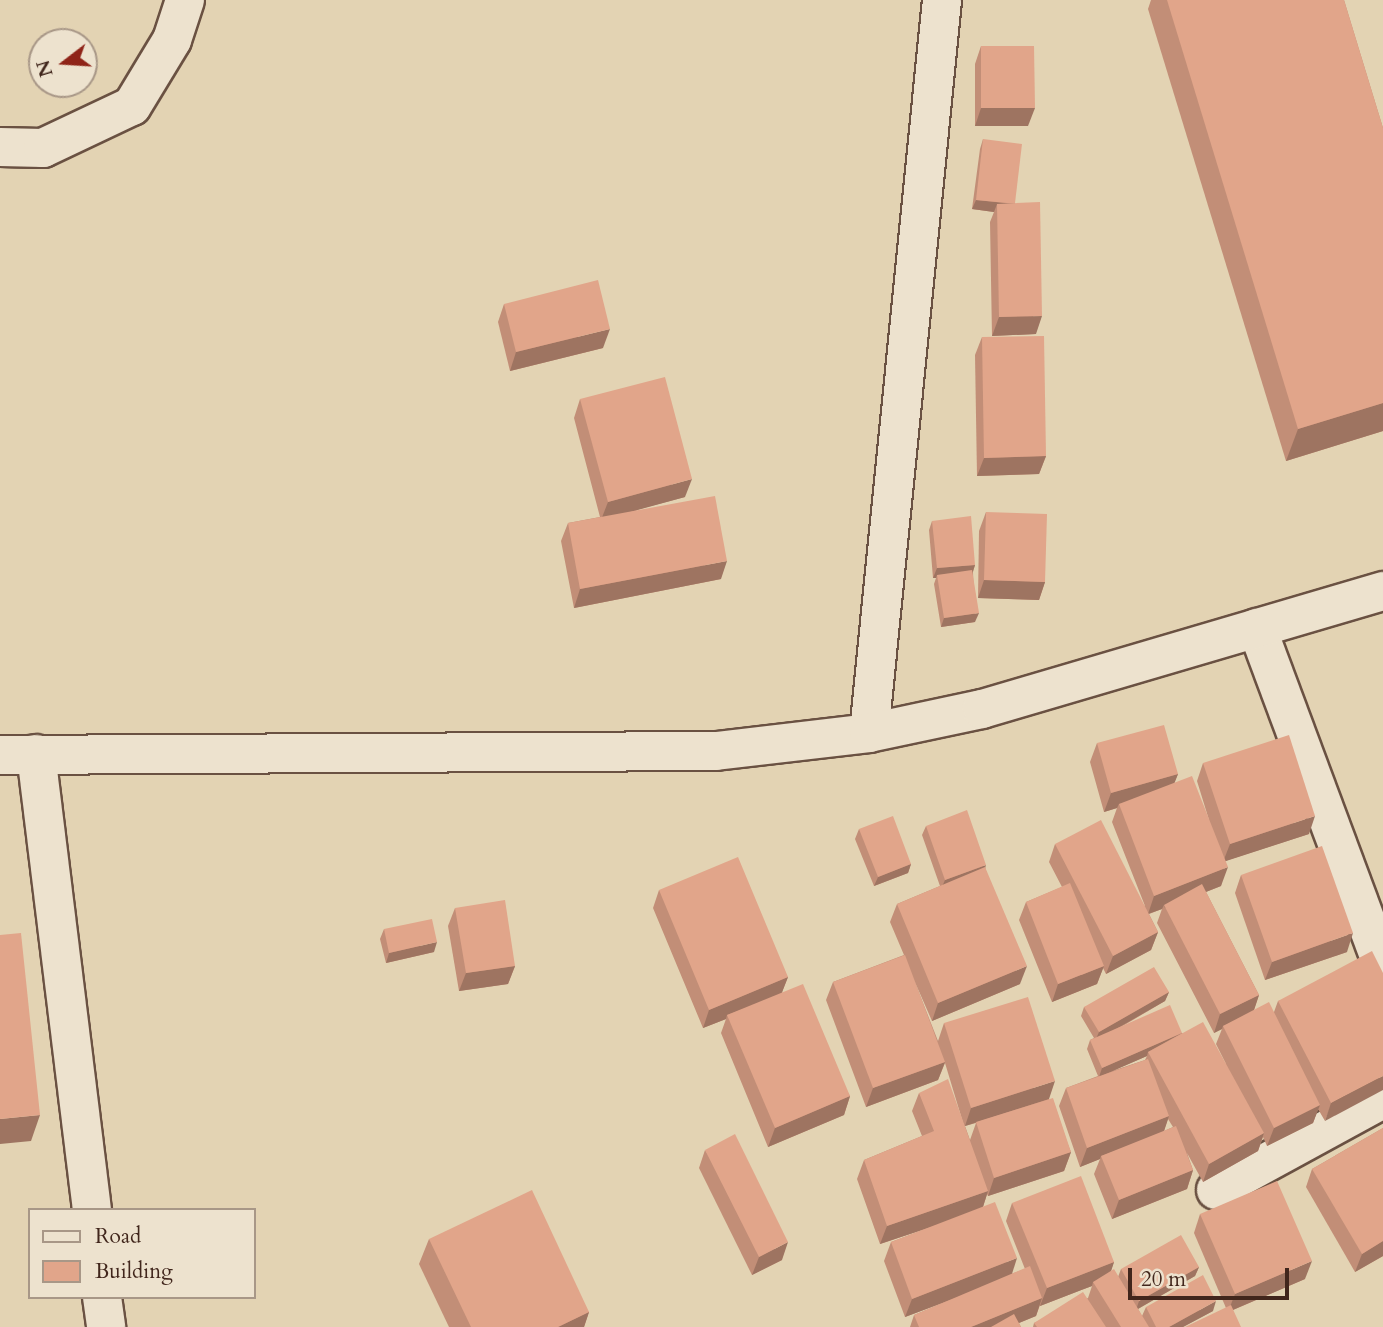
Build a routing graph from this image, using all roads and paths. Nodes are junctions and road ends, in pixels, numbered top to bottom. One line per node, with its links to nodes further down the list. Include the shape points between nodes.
1 (185, 0): 3 (street, via 172,40 132,106 43,148)
2 (942, 0): 6 (street)
3 (0, 147)
4 (1383, 591): 5 (street)
5 (1257, 628): 6 (street, via 982,709); 8 (street)
6 (869, 733): 7 (street, via 716,751)
7 (18, 755): 11 (street)
8 (1383, 967)
9 (1383, 1100): 10 (street)
10 (1216, 1190)
11 (92, 1208)
12 (103, 1299): 13 (street)
13 (106, 1327)

